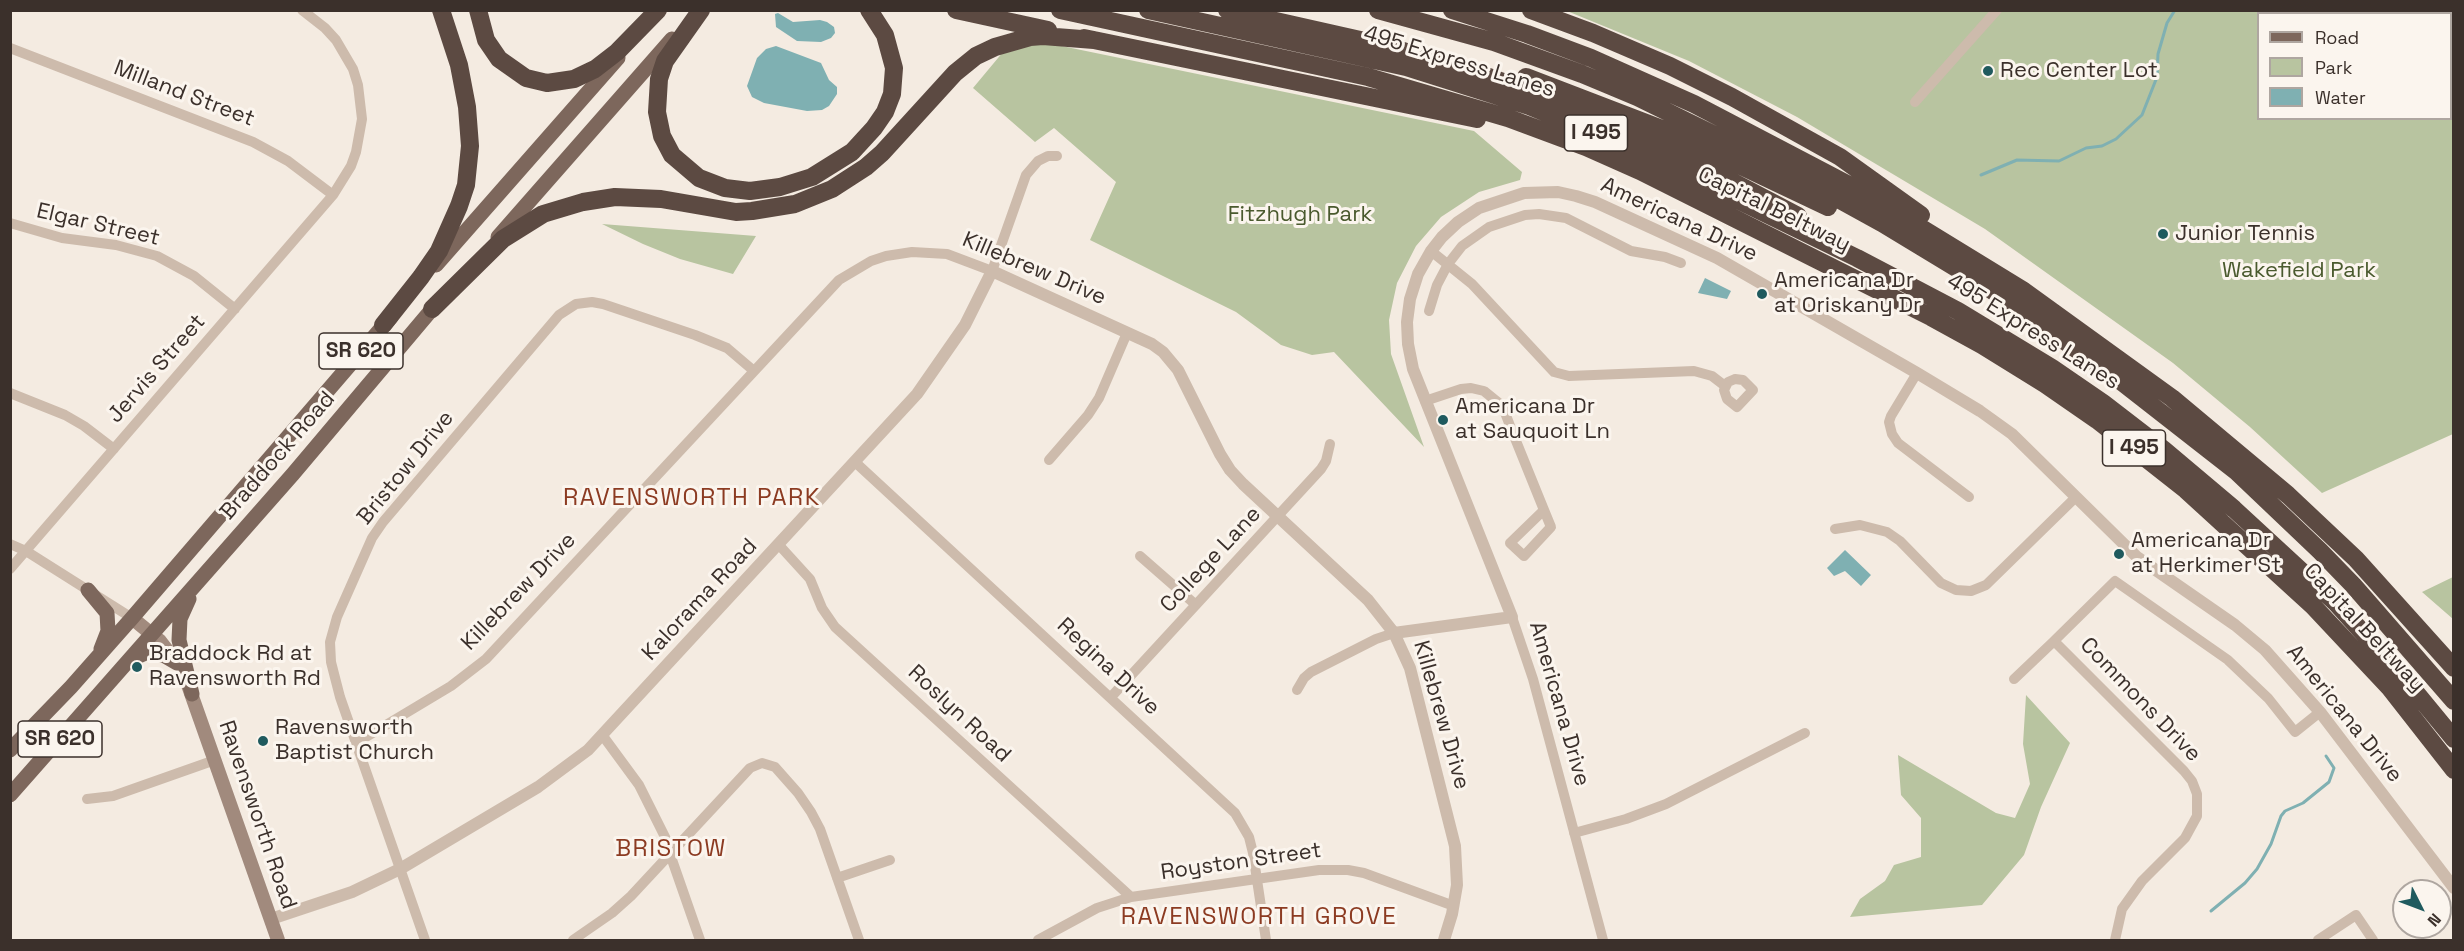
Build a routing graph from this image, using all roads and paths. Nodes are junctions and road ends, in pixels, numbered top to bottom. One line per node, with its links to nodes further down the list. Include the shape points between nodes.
1 (302, 10): 21 (street, via 325,28 346,55 358,85 361,127 356,152)
2 (441, 10): 32 (highway, via 459,65 467,107 470,146 466,185 439,251)
3 (478, 10): 4 (highway, via 486,40 500,59 526,78 547,83 595,69)
4 (659, 10): 32 (main road, Braddock Road / SR 620)
5 (699, 10): 6 (highway, via 665,62 659,79 657,112 662,136 672,155 699,178 725,188 750,191 812,177 852,152 885,112 892,94 894,68 885,35); 29 (main road, Braddock Road / SR 620)
6 (869, 10)
7 (956, 10): 16 (highway)
8 (1060, 10): 19 (highway, Capital Beltway / I 495, via 1368,77 1508,118)
9 (1148, 10): 34 (highway, 495 Express Lanes / I 495, via 1406,67 1529,106 1624,145 1857,258)
10 (1227, 10): 34 (highway, via 1416,54 1617,124 1723,176 1900,272)
11 (1285, 10): 31 (highway, via 1445,50 1628,115 1803,194)
12 (1378, 10): 31 (highway, 495 Express Lanes / I 495, via 1531,55 1647,102 1836,197)
13 (1452, 10): 27 (highway, Capital Beltway / I 495, via 1591,58 1694,104 1864,193)
14 (1531, 10): 27 (highway, via 1670,66 1774,120 1858,169)
15 (1997, 10): 18 (street)
16 (1094, 40): 19 (highway, via 1428,108); 29 (highway, via 1030,37 976,56 866,167 832,189 795,204 736,212 661,199 615,197 543,214 503,239)
17 (10, 48): 21 (street, Milland Street, via 253,142 288,161)
18 (1915, 102)
19 (1586, 147): 78 (highway, Capital Beltway / I 495, via 1931,317 2097,420 2186,490 2305,598 2389,687)
20 (1057, 156): 26 (street, Kalorama Road, via 1038,161 1026,175)
21 (333, 195): 28 (street, Jervis Street)
22 (10, 223): 28 (street, Elgar Street, via 62,238 116,245 157,256 194,276)
23 (1431, 251): 25 (street); 36 (street, Americana Drive, via 1458,222 1491,202 1524,192 1576,196 1717,258); 39 (street, Americana Drive, via 1413,288 1407,322 1410,355)
24 (1681, 263): 25 (street, via 1632,251 1580,224 1539,214 1489,227 1462,246)
25 (1448, 264): 30 (street); 37 (street, via 1472,284 1554,372 1569,376 1694,371 1712,376)
26 (992, 271): 33 (street, Killebrew Drive); 35 (street, Killebrew Drive, via 957,257 930,252 901,252 870,261 831,287); 43 (street, Kalorama Road, via 965,325 930,379)
27 (2024, 291): 65 (highway, Capital Beltway / I 495, via 2141,374 2280,487 2356,559)
28 (235, 309): 41 (street, Jervis Street)
29 (432, 309): 53 (main road, Braddock Road / SR 620)
30 (1429, 311)
31 (2031, 315): 70 (highway, 495 Express Lanes / I 495, via 2237,472 2345,576)
32 (383, 326): 58 (main road, Braddock Road / SR 620)
33 (1127, 333): 42 (street, via 1099,398); 47 (street, Killebrew Drive, via 1152,344 1170,358 1230,470)
34 (2011, 342): 74 (highway, 495 Express Lanes / I 495, via 2142,433 2270,540 2371,640)
35 (754, 371): 75 (street, Killebrew Drive, via 486,659 451,686); 75 (street, Bristow Drive, via 720,344 603,304 576,304 559,315 383,522 363,554 330,642 334,678)
36 (1917, 374): 44 (street, via 1891,416 1892,434); 45 (street, Americana Drive, via 2012,434)
37 (1725, 386)
38 (10, 393): 41 (street, via 65,415)
39 (1425, 401): 46 (street, via 1471,388 1493,396 1504,410); 57 (street, Americana Drive)
40 (1330, 444): 47 (street, College Lane, via 1321,469)
41 (114, 449): 51 (street, Jervis Street)
42 (1049, 460)
43 (855, 462): 50 (street, Kalorama Road); 69 (street, Regina Drive)
44 (1969, 497)
45 (2076, 497): 48 (street, via 1992,579 1971,591 1941,583 1887,532 1860,525); 71 (street, Americana Drive, via 2137,557 2265,650)
46 (1544, 510)
47 (1278, 517): 56 (street, College Lane); 59 (street, Killebrew Drive, via 1368,600)
48 (1835, 529)
49 (10, 544): 51 (street, Ravensworth Road)
50 (779, 545): 73 (street, Kalorama Road); 88 (street, Roslyn Road, via 810,579 835,627)
51 (26, 551): 54 (street, Jervis Street); 55 (street, Ravensworth Road)
52 (1140, 556): 56 (street)
53 (216, 562): 60 (main road, Braddock Road / SR 620); 68 (main road, via 193,592 180,619 180,650)
54 (10, 569)
55 (88, 590): 58 (street, Ravensworth Road); 62 (main road, via 102,604 109,623)
56 (1196, 605): 69 (street, College Lane)
57 (1512, 617): 59 (street); 81 (street, Americana Drive, via 1533,679)
58 (132, 618): 60 (main road, Ravensworth Road); 62 (main road, Braddock Road / SR 620)
59 (1394, 633): 67 (street, via 1311,672); 89 (street, Killebrew Drive, via 1410,668 1451,826 1457,867)
60 (152, 634): 63 (main road, Ravensworth Road); 64 (main road, Braddock Road / SR 620)
61 (2054, 641): 66 (street, Commons Drive); 71 (street, Commons Drive, via 2115,581 2228,660 2268,698 2295,732); 100 (street, Commons Drive, via 2184,771 2198,794 2197,816 2185,838 2142,880 2122,909)
62 (96, 659): 76 (main road, Braddock Road / SR 620)
63 (177, 663): 64 (main road, via 148,652); 68 (main road, Ravensworth Road)
64 (125, 664): 79 (main road, Braddock Road / SR 620)
65 (2454, 668)
66 (2014, 679)
67 (1297, 690)
68 (192, 694): 77 (main road, Ravensworth Road)
69 (1111, 697): 86 (street, Regina Drive, via 1235,813 1249,837)
70 (2454, 701)
71 (2320, 712): 87 (street, Americana Drive)
72 (1805, 733): 81 (street, via 1666,804)
73 (603, 736): 82 (street, via 639,784); 84 (street, Kalorama Road, via 571,765)
74 (2454, 739)
75 (356, 743): 84 (street, Bristow Drive)
76 (10, 750)
77 (215, 760): 80 (street, via 113,796); 90 (main road, Ravensworth Road)
78 (2454, 770)
79 (10, 795)
80 (87, 800)
81 (1574, 833): 99 (street, Americana Drive)
82 (671, 853): 85 (street, via 750,768 762,763 775,767 811,812); 93 (street, via 625,902); 94 (street)
83 (890, 860): 85 (street)
84 (400, 869): 90 (street, Kalorama Road, via 352,892); 92 (street, Bristow Drive)
85 (837, 878): 95 (street)
86 (1257, 879): 88 (street, Royston Street); 89 (street, Royston Street, via 1348,870); 97 (street, Regina Drive)
87 (2454, 888)
88 (1131, 897): 96 (street, Royston Street, via 1097,908)
89 (1454, 906): 98 (street, Killebrew Drive)
90 (271, 919): 91 (main road, Ravensworth Road)
91 (278, 940)
92 (425, 940)
93 (573, 940)
94 (700, 940)
95 (859, 940)
96 (1038, 940)
97 (1266, 940)
98 (1444, 940)
99 (1603, 940)
100 (2115, 940)
101 (2318, 940): 102 (street, via 2356,915)
102 (2373, 940)

